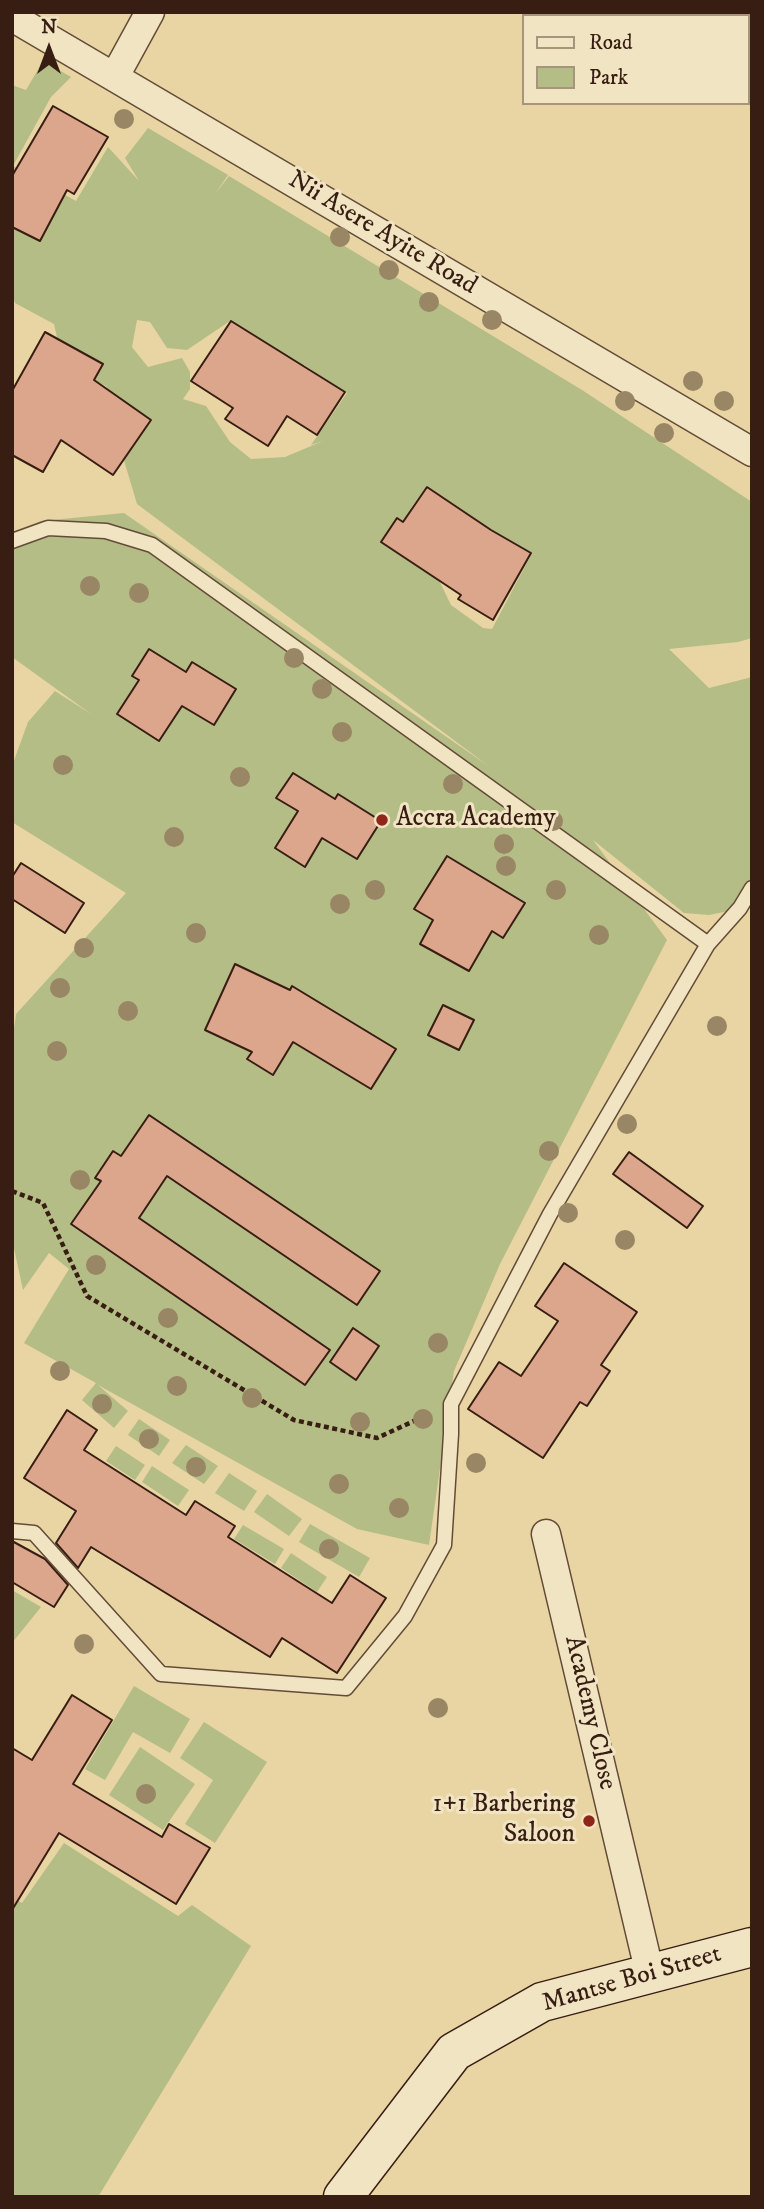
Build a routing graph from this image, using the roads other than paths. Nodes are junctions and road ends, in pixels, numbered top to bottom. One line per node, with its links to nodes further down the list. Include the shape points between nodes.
1 (150, 12): 3 (street)
2 (12, 18): 3 (street, Nii Asere Ayite Road)
3 (115, 76): 4 (street, Nii Asere Ayite Road)
4 (752, 452)
5 (12, 541): 7 (lane, via 48,528 106,531 152,545)
6 (752, 888): 7 (lane)
7 (708, 944): 8 (lane, via 550,1214 451,1404 444,1545 405,1616 346,1688 161,1674 34,1533)
8 (12, 1531)
9 (546, 1534): 11 (street, Academy Close)
10 (752, 1947): 11 (street, Mantse Boi Street)
11 (650, 1974): 12 (street, Mantse Boi Street, via 542,2002 454,2052)
12 (343, 2197)

